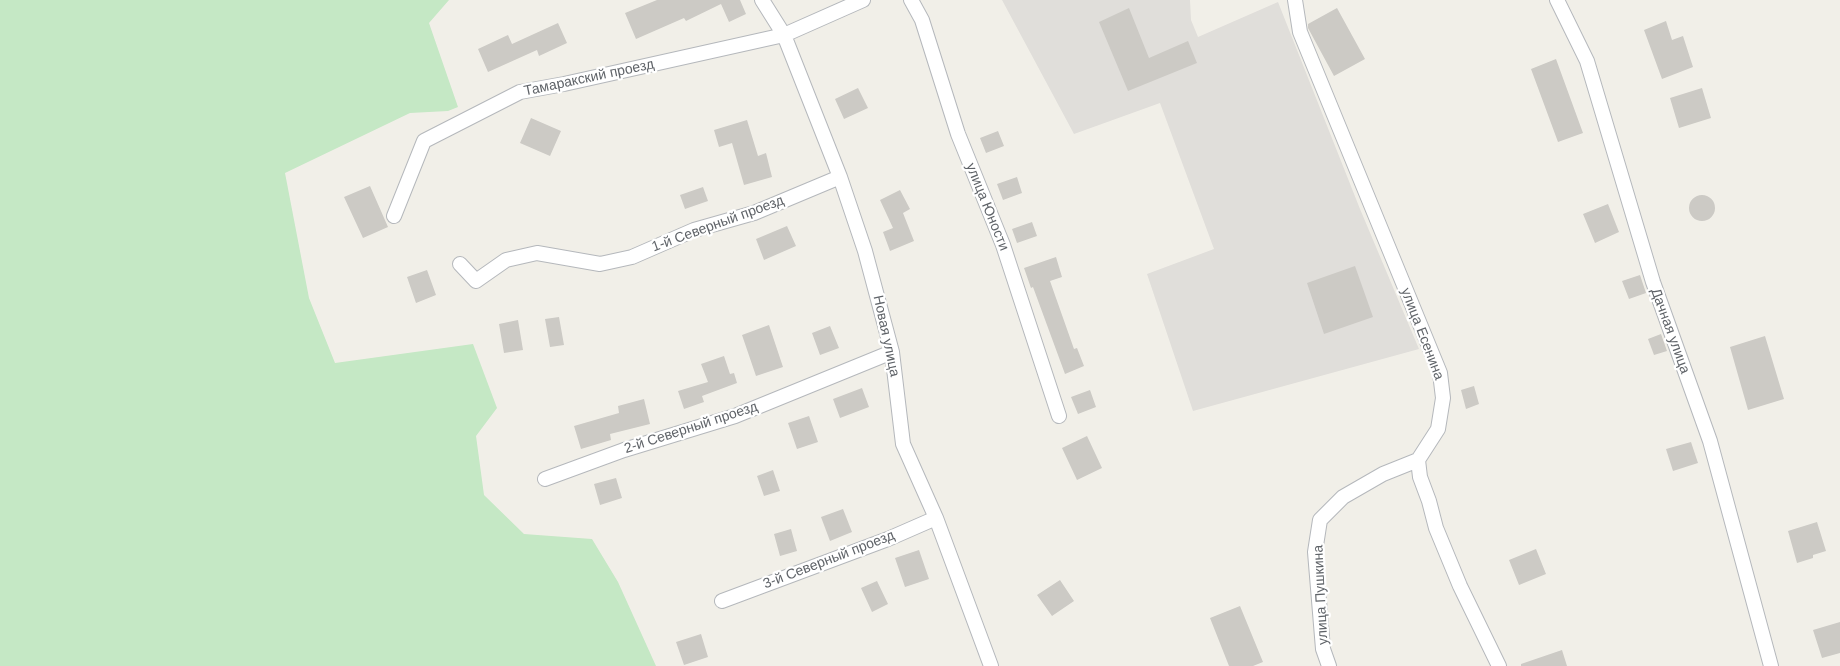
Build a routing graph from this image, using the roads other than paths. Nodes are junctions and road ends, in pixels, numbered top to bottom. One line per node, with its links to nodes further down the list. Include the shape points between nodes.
1 (762, 0): 6 (street, Новая улица)
2 (863, 0): 6 (street, Тамаракский проезд)
3 (911, 0): 11 (street, улица Юности, via 922,20 958,134 1003,245)
4 (1295, 0): 12 (street, улица Есенина, via 1300,32 1440,373 1443,398 1438,429)
5 (1557, 0): 19 (street, Дачная улица, via 1587,61 1653,282 1710,441)
6 (784, 35): 7 (street, Новая улица); 8 (street, Тамаракский проезд, via 520,92 424,141)
7 (840, 177): 9 (street, 1-й Северный проезд, via 754,213 694,230 632,257 600,264 537,253 506,260 476,281); 10 (street, Новая улица, via 865,251)
8 (394, 216)
9 (460, 264)
10 (892, 352): 13 (street, 2-й Северный проезд, via 734,416 624,450); 14 (street, Новая улица, via 904,444)
11 (1060, 416)
12 (1418, 460): 17 (street, улица Пушкина, via 1383,474 1343,497 1320,520 1315,552 1323,649); 18 (street, via 1436,528)
13 (545, 479)
14 (936, 518): 15 (street, 3-й Северный проезд); 16 (street, Новая улица)
15 (722, 601)
16 (991, 666)
17 (1329, 666)
18 (1499, 666)
19 (1772, 666)

